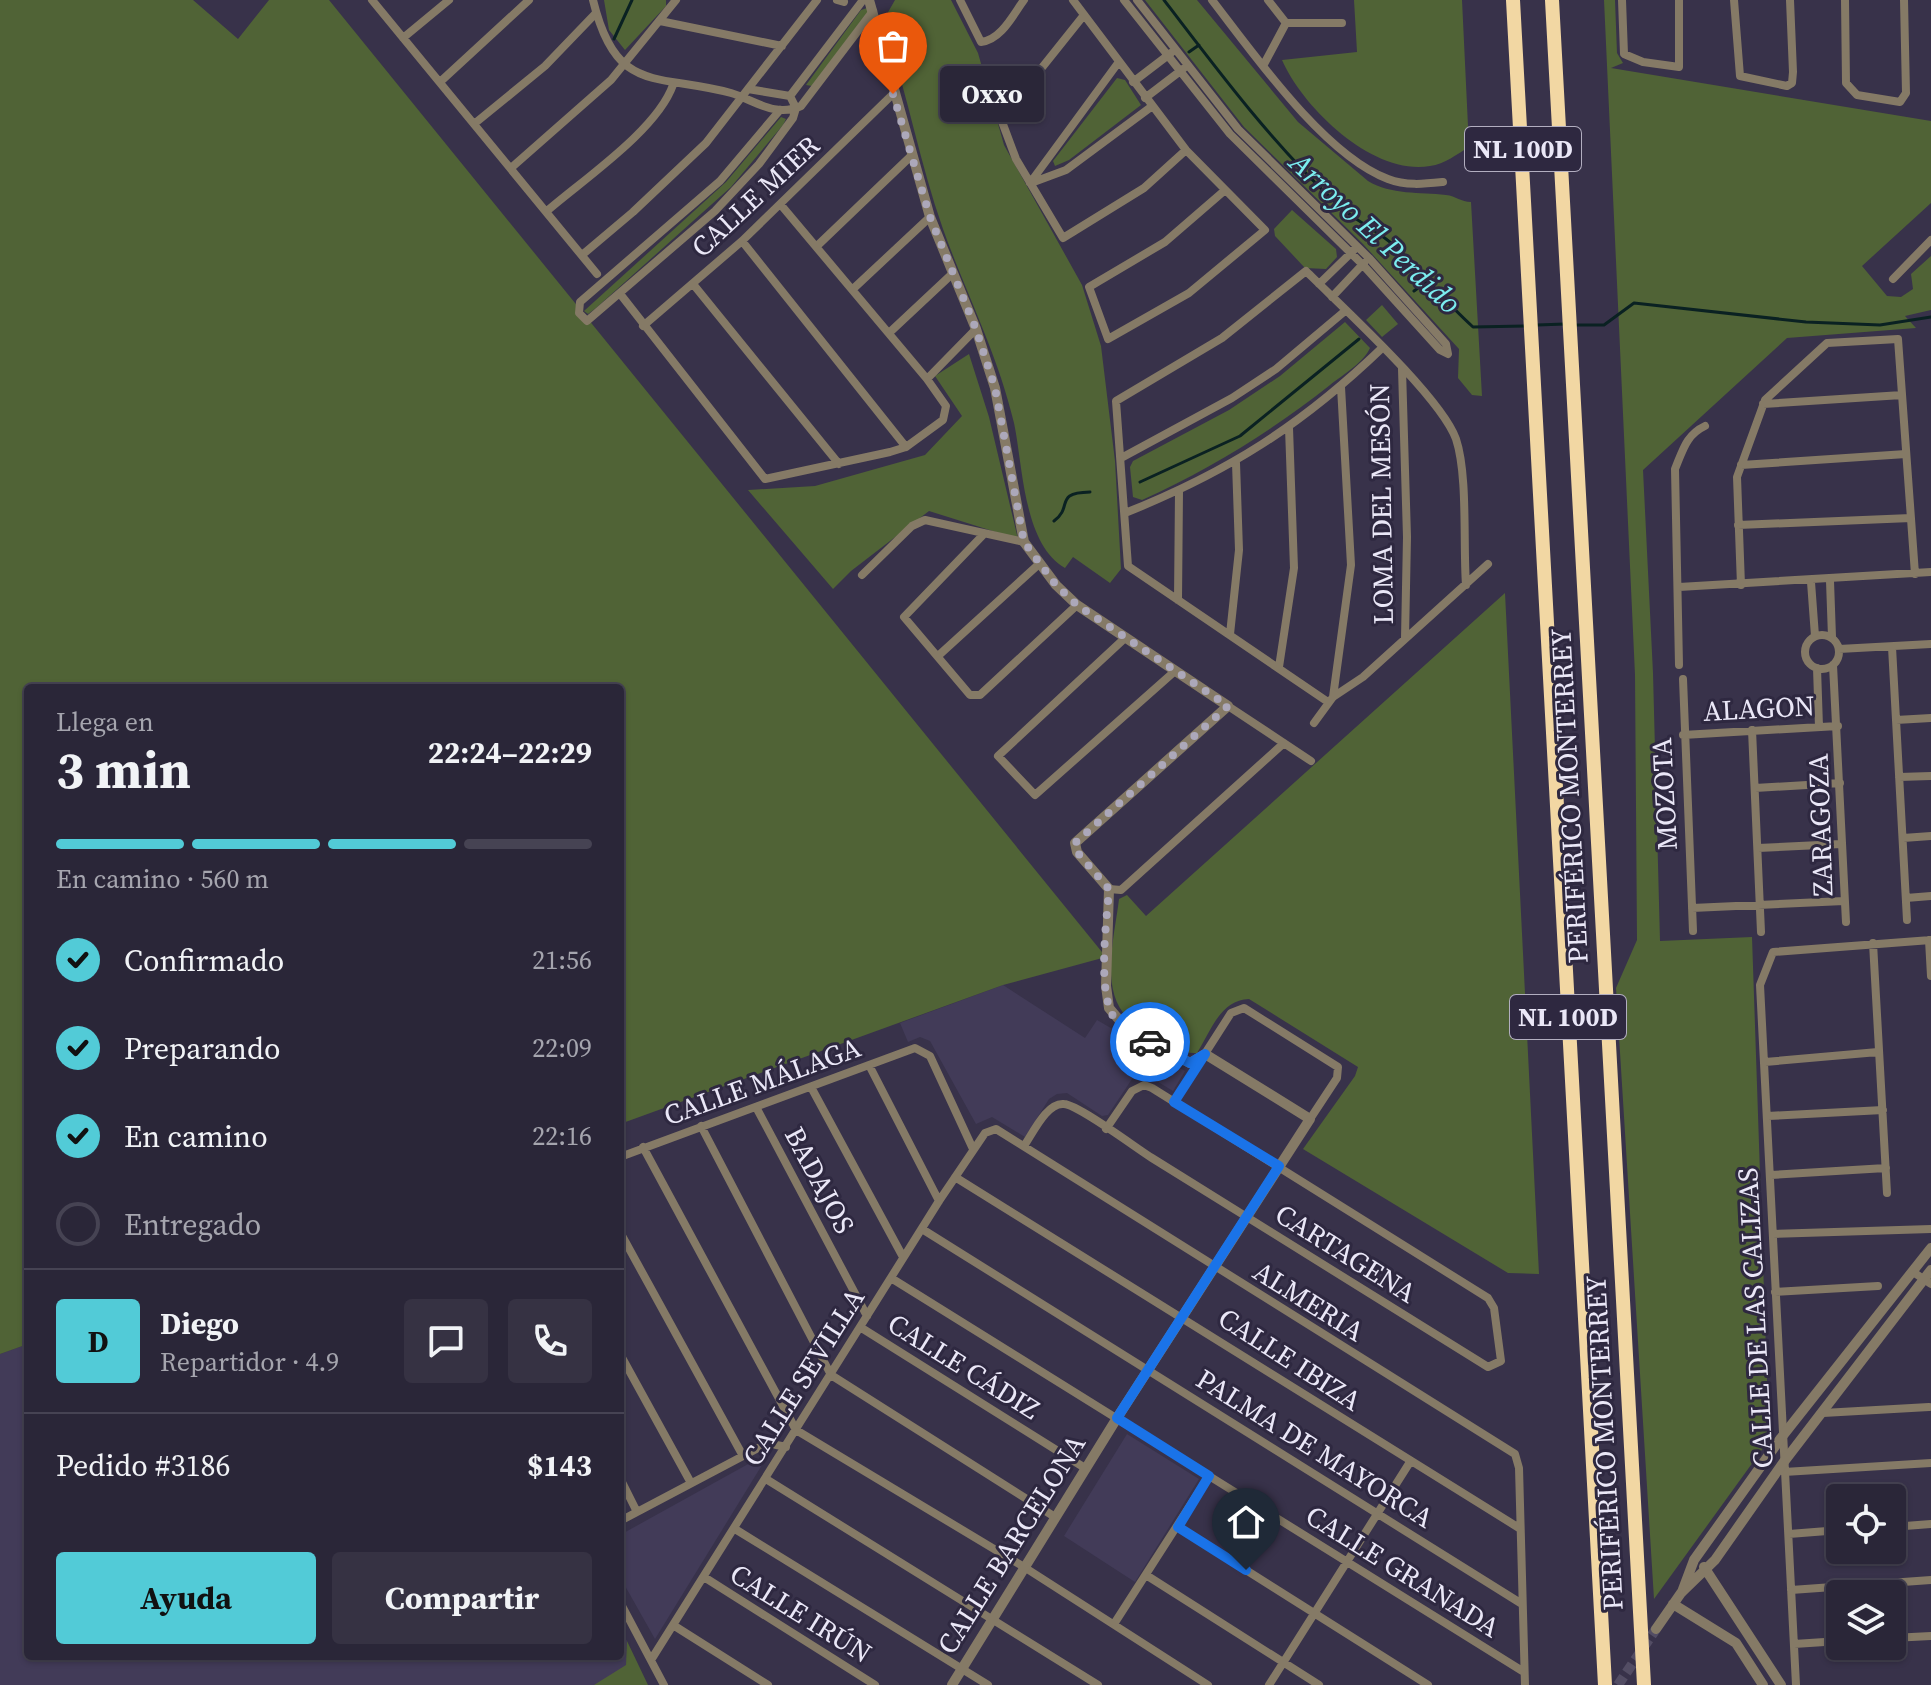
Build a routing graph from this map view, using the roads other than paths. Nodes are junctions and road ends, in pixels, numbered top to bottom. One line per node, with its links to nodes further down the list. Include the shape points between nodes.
1 (372, 0): 29 (street)
2 (449, 0): 29 (street)
3 (529, 0): 36 (street)
4 (593, 0): 24 (street)
5 (676, 0): 26 (street)
6 (817, 0): 30 (street)
7 (882, 0): 23 (street)
8 (960, 0): 9 (street, via 981,42 995,37)
9 (1024, 0)
10 (1073, 0): 25 (street)
11 (1124, 0): 31 (street)
12 (1137, 0): 31 (street)
13 (1212, 0): 34 (street)
14 (1268, 0): 27 (street)
15 (1513, 0): 261 (highway, PERIFÉRICO MONTERREY / NL 100D)
16 (1552, 0): 262 (highway, PERIFÉRICO MONTERREY / NL 100D)
17 (1622, 0): 18 (street, via 1627,58 1679,67)
18 (1679, 0)
19 (1734, 0): 20 (street, via 1740,76 1787,86 1793,72)
20 (1790, 0)
21 (1845, 0): 22 (street, via 1846,83 1857,95 1900,102 1906,93)
22 (1904, 0)
23 (869, 4): 41 (street); 42 (street); 46 (street)
24 (596, 13): 33 (street, via 607,42); 48 (street, via 545,66)
25 (1084, 15): 32 (street); 53 (street, via 1001,119)
26 (660, 21): 30 (street); 33 (street)
27 (1286, 23): 28 (street); 34 (street)
28 (1342, 23)
29 (403, 38): 36 (street)
30 (782, 46): 39 (street)
31 (1171, 53): 35 (street); 37 (street)
32 (1118, 63): 37 (street); 53 (street)
33 (624, 64): 38 (street); 51 (street)
34 (1263, 66): 52 (street, via 1305,115 1375,173 1406,184)
35 (1183, 68): 43 (street); 61 (street)
36 (440, 82): 48 (street)
37 (1133, 82): 43 (street)
38 (673, 85): 40 (street); 56 (street, via 642,128)
39 (751, 88): 40 (street); 42 (street); 44 (street)
40 (732, 94): 44 (street)
41 (893, 94): 50 (street); 55 (street, CALLE MIER)
42 (790, 96): 46 (street)
43 (1145, 98): 45 (street)
44 (743, 99): 47 (street); 62 (street, via 675,174)
45 (1151, 107): 49 (street); 53 (street, via 1066,170)
46 (796, 108): 47 (street); 70 (street, via 781,137 739,188)
47 (780, 110): 70 (street, via 720,181 580,302 579,313 587,321 593,319)
48 (474, 124): 51 (street)
49 (1186, 150): 53 (street, via 1144,188 1063,238); 54 (street)
50 (911, 156): 57 (street); 60 (street)
51 (511, 168): 56 (street)
52 (1443, 182)
53 (1030, 183)
54 (1224, 191): 54 (street, via 1265,230 1189,293 1108,339 1089,287 1165,242)
55 (781, 205): 59 (street, CALLE MIER); 60 (street)
56 (547, 211): 62 (street)
57 (930, 217): 65 (street); 69 (street)
58 (1931, 240): 66 (street)
59 (742, 241): 67 (street, CALLE MIER); 84 (street)
60 (817, 246): 69 (street)
61 (1355, 250): 63 (street); 68 (street)
62 (582, 255): 64 (street)
63 (1366, 261): 63 (street, via 1440,350 1448,354 1446,344); 71 (street)
64 (597, 274)
65 (952, 274): 74 (street); 75 (street)
66 (1893, 279)
67 (693, 284): 73 (street, CALLE MIER); 88 (street)
68 (1319, 284): 71 (street); 86 (street, via 1306,271 1222,338 1116,401)
69 (853, 289): 75 (street)
70 (621, 295): 73 (street)
71 (1332, 297): 72 (street)
72 (1345, 311): 76 (street); 86 (street, via 1232,398)
73 (643, 326): 88 (street, via 765,479)
74 (976, 329): 78 (street); 95 (street, via 1003,420)
75 (889, 333): 78 (street)
76 (1382, 348): 77 (street); 79 (street)
77 (1402, 369): 103 (street, via 1447,422 1457,442); 112 (street, LOMA DEL MESÓN)
78 (927, 379): 84 (street, via 946,406 943,420)
79 (1341, 387): 83 (street); 123 (street, via 1351,565)
80 (1902, 395): 81 (street); 81 (street, via 1898,339 1855,341 1827,343); 85 (street)
81 (1763, 404): 89 (street)
82 (1705, 426): 105 (street, via 1687,440 1675,469)
83 (1289, 428): 87 (street); 119 (street, via 1294,568)
84 (906, 447): 88 (street)
85 (1906, 454): 89 (street); 92 (street)
86 (1123, 457): 91 (street)
87 (1236, 463): 90 (street); 108 (street, via 1239,563)
88 (839, 464)
89 (1741, 465): 93 (street)
90 (1179, 492): 91 (street); 106 (street)
91 (1125, 513): 106 (street, via 1128,566)
92 (1911, 518): 93 (street); 99 (street)
93 (1738, 525): 104 (street)
94 (983, 535): 95 (street); 100 (street, via 919,522); 116 (street, via 904,615)
95 (1024, 542): 96 (street)
96 (1039, 564): 107 (street); 116 (street)
97 (1488, 564): 103 (street)
98 (1931, 572): 99 (street)
99 (1915, 574): 101 (street)
100 (862, 575)
101 (1830, 581): 102 (street); 110 (street)
102 (1811, 582): 104 (street); 109 (street)
103 (1466, 585): 112 (street)
104 (1741, 585): 105 (street)
105 (1679, 587): 117 (street)
106 (1178, 600): 108 (street)
107 (1077, 605): 111 (street); 116 (street, via 975,697)
108 (1230, 634): 119 (street)
109 (1815, 636): 110 (street); 120 (street, via 1806,644 1805,656)
110 (1832, 637): 115 (street)
111 (1125, 638): 121 (street); 121 (street, via 998,756 1035,795)
112 (1405, 638): 123 (street)
113 (1931, 644): 114 (street)
114 (1892, 647): 115 (street); 126 (street)
115 (1839, 649): 118 (street)
116 (938, 656)
117 (1679, 665)
118 (1833, 665): 120 (street); 128 (street, ZARAGOZA)
119 (1279, 667): 123 (street)
120 (1817, 668): 129 (street)
121 (1175, 671): 124 (street)
122 (1683, 679): 131 (street, MOZOTA)
123 (1330, 699): 127 (street)
124 (1228, 706): 132 (street); 142 (street, via 1076,840 1077,852)
125 (1931, 718): 126 (street)
126 (1896, 720): 135 (street)
127 (1314, 723)
128 (1838, 726): 129 (street, ALAGON); 136 (street, ZARAGOZA)
129 (1819, 727): 130 (street, ALAGON)
130 (1752, 730): 131 (street, ALAGON); 137 (street)
131 (1683, 735): 147 (street, MOZOTA)
132 (1284, 743): 133 (street); 142 (street, via 1121,890)
133 (1311, 761)
134 (1931, 776): 135 (street)
135 (1899, 777): 139 (street)
136 (1840, 783): 137 (street); 140 (street, ZARAGOZA)
137 (1755, 788): 141 (street)
138 (1931, 836): 139 (street)
139 (1903, 838): 144 (street)
140 (1841, 844): 141 (street); 145 (street, ZARAGOZA)
141 (1758, 848): 146 (street)
142 (1109, 889): 156 (street, via 1106,986 1113,1016 1183,1061 1190,1063)
143 (1931, 896): 144 (street)
144 (1906, 898): 148 (street)
145 (1844, 901): 146 (street); 149 (street, ZARAGOZA)
146 (1759, 905): 147 (street); 151 (street)
147 (1692, 908): 150 (street, MOZOTA)
148 (1907, 920)
149 (1846, 922)
150 (1693, 931)
151 (1761, 932)
152 (1930, 940): 153 (street); 154 (street)
153 (1873, 943): 155 (street); 157 (street, CALLE DE LAS CALIZAS, via 1773,952 1760,985)
154 (1931, 976)
155 (1878, 1052): 157 (street); 162 (street)
156 (1205, 1054): 160 (street); 164 (street); 164 (street, CALLE BARCELONA, via 1231,1013 1244,1008 1335,1064 1337,1078)
157 (1765, 1062): 163 (street, CALLE DE LAS CALIZAS)
158 (869, 1065): 159 (street, CALLE MÁLAGA); 170 (street, CALLE MÁLAGA, via 919,1048 930,1056); 177 (street)
159 (811, 1087): 161 (street, CALLE MÁLAGA); 184 (street)
160 (1174, 1102): 166 (street, via 1148,1086 1138,1087); 172 (street)
161 (756, 1107): 165 (street, CALLE MÁLAGA); 191 (street, BADAJOS)
162 (1883, 1110): 163 (street); 173 (street)
163 (1768, 1116): 174 (street, CALLE DE LAS CALIZAS)
164 (1310, 1119): 172 (street, CALLE BARCELONA)
165 (701, 1126): 169 (street, CALLE MÁLAGA); 196 (street)
166 (1106, 1129): 168 (street, CARTAGENA, via 1059,1104 1050,1108); 178 (street, CARTAGENA)
167 (1001, 1131): 168 (street, ALMERIA); 170 (street, CALLE SEVILLA, via 989,1130)
168 (1024, 1146): 185 (street, ALMERIA)
169 (643, 1147): 171 (street, CALLE MÁLAGA); 200 (street)
170 (973, 1149): 175 (street, CALLE SEVILLA)
171 (624, 1155)
172 (1279, 1166): 178 (street, CALLE BARCELONA); 178 (street, CARTAGENA, via 1484,1294 1494,1308 1502,1355 1495,1367)
173 (1886, 1168): 174 (street); 176 (street)
174 (1771, 1175): 181 (street, CALLE DE LAS CALIZAS)
175 (955, 1177): 177 (street, CALLE SEVILLA); 192 (street, CALLE IBIZA)
176 (1887, 1193)
177 (939, 1201): 179 (street, CALLE SEVILLA)
178 (1246, 1217): 185 (street, CALLE BARCELONA)
179 (922, 1229): 184 (street, CALLE SEVILLA); 195 (street, PALMA DE MAYORCA)
180 (1931, 1229): 181 (street)
181 (1773, 1234): 190 (street, CALLE DE LAS CALIZAS)
182 (624, 1239): 203 (street)
183 (1931, 1248): 186 (street)
184 (903, 1257): 187 (street, CALLE SEVILLA)
185 (1214, 1268): 192 (street, CALLE BARCELONA); 219 (street, ALMERIA, via 1515,1454)
186 (1913, 1272): 188 (street); 201 (street)
187 (891, 1278): 191 (street, CALLE SEVILLA); 199 (street, CALLE GRANADA)
188 (1929, 1278): 198 (street)
189 (1878, 1286): 190 (street)
190 (1775, 1292): 201 (street, CALLE DE LAS CALIZAS)
191 (867, 1316): 193 (street, CALLE SEVILLA)
192 (1183, 1317): 195 (street, CALLE BARCELONA); 204 (street, CALLE IBIZA)
193 (860, 1327): 196 (street, CALLE SEVILLA); 206 (street, CALLE CÁDIZ)
194 (624, 1361): 210 (street)
195 (1148, 1371): 199 (street, CALLE BARCELONA); 213 (street, PALMA DE MAYORCA)
196 (831, 1375): 200 (street, CALLE SEVILLA); 214 (street)
197 (1929, 1407): 198 (street)
198 (1823, 1413): 207 (street)
199 (1117, 1418): 206 (street, CALLE BARCELONA); 208 (street, CALLE GRANADA)
200 (796, 1430): 202 (street, CALLE SEVILLA); 225 (street)
201 (1781, 1438): 207 (street, CALLE DE LAS CALIZAS); 223 (street)
202 (786, 1447): 203 (street, via 772,1444); 209 (street, CALLE SEVILLA)
203 (743, 1456): 210 (street)
204 (1410, 1462): 213 (street); 219 (street, CALLE IBIZA)
205 (1931, 1463): 207 (street)
206 (1085, 1468): 214 (street, CALLE BARCELONA)
207 (1783, 1468): 222 (street, CALLE DE LAS CALIZAS); 226 (street)
208 (1209, 1476): 218 (street); 224 (street, CALLE GRANADA)
209 (766, 1479): 220 (street, CALLE SEVILLA); 236 (street)
210 (691, 1483): 212 (street)
211 (624, 1486): 212 (street)
212 (637, 1512): 215 (street)
213 (1378, 1512): 224 (street); 232 (street, PALMA DE MAYORCA)
214 (1055, 1517): 225 (street, CALLE BARCELONA)
215 (624, 1519)
216 (1931, 1524): 217 (street)
217 (1906, 1526)
218 (1178, 1527): 227 (street); 235 (street)
219 (1519, 1528): 232 (street)
220 (735, 1529): 228 (street, CALLE SEVILLA); 248 (street)
221 (1826, 1531): 222 (street)
222 (1789, 1534): 230 (street, CALLE DE LAS CALIZAS)
223 (1694, 1560): 226 (street); 231 (street)
224 (1347, 1562): 235 (street); 249 (street, CALLE GRANADA)
225 (1024, 1567): 236 (street, CALLE BARCELONA); 237 (street)
226 (1707, 1569): 231 (street); 239 (street)
227 (1146, 1575): 237 (street); 247 (street)
228 (704, 1577): 238 (street, CALLE SEVILLA); 252 (street, CALLE IRÚN)
229 (1931, 1580): 230 (street)
230 (1791, 1590): 245 (street, CALLE DE LAS CALIZAS)
231 (1681, 1593): 233 (street)
232 (1522, 1604): 249 (street)
233 (1673, 1604): 240 (street); 243 (street)
234 (624, 1609): 246 (street)
235 (1314, 1612): 247 (street); 259 (street)
236 (992, 1618): 248 (street, CALLE BARCELONA); 255 (street)
237 (1114, 1624): 256 (street)
238 (673, 1625): 246 (street, CALLE SEVILLA); 251 (street)
239 (1746, 1627): 243 (street); 264 (street)
240 (1656, 1629)
241 (1931, 1636): 242 (street)
242 (1906, 1637)
243 (1732, 1640): 263 (street)
244 (1826, 1642): 245 (street)
245 (1794, 1644): 265 (street, CALLE DE LAS CALIZAS)
246 (651, 1660): 250 (street)
247 (1283, 1663): 257 (street); 258 (street)
248 (962, 1668): 253 (street, CALLE BARCELONA); 254 (street)
249 (1524, 1672): 260 (street)
250 (664, 1685)
251 (768, 1685)
252 (875, 1685)
253 (952, 1685)
254 (988, 1685)
255 (1098, 1685)
256 (1208, 1685)
257 (1269, 1685)
258 (1319, 1685)
259 (1428, 1685)
260 (1525, 1685)
261 (1605, 1685)
262 (1644, 1685)
263 (1763, 1685)
264 (1781, 1685)
265 (1796, 1685)

